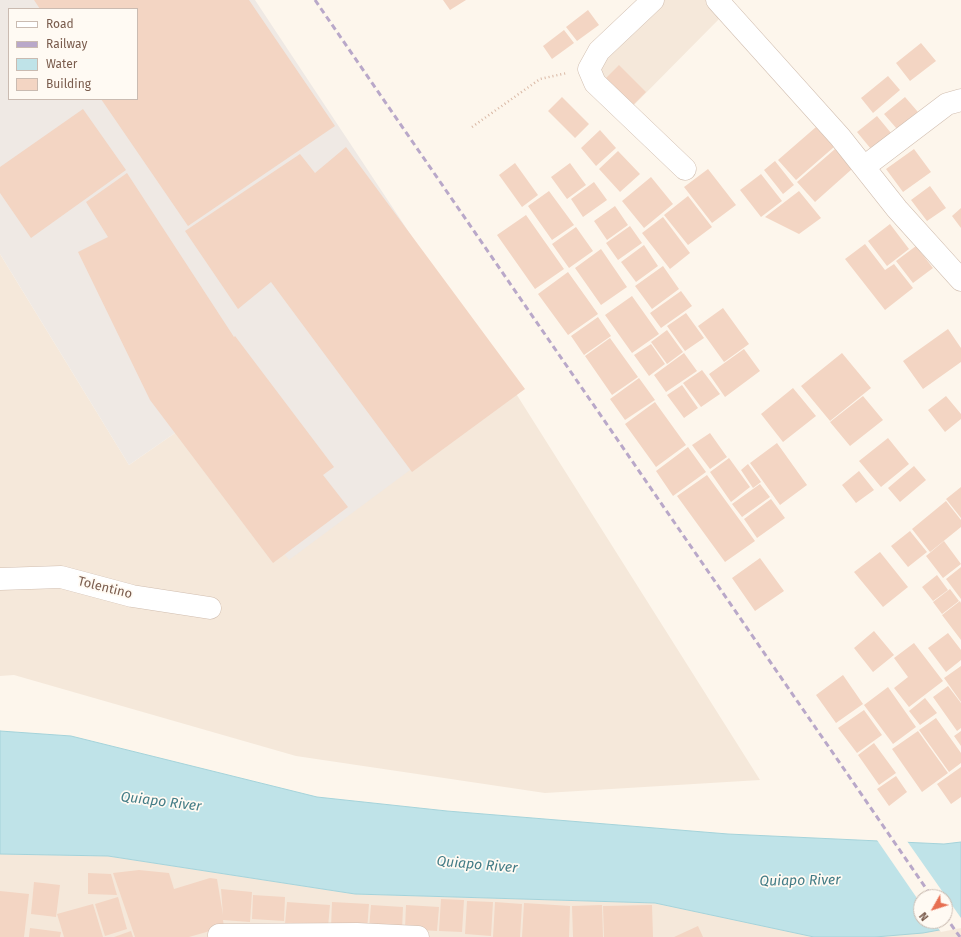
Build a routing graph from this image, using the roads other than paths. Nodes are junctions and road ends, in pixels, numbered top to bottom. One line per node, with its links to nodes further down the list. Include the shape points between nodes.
1 (653, 0): 5 (street, via 599,51 589,69 595,83)
2 (717, 0): 4 (street)
3 (961, 100): 4 (street, via 947,104)
4 (864, 167): 6 (street, via 897,209)
5 (685, 169)
6 (961, 280)
7 (0, 579): 8 (street, Tolentino, via 61,577 132,596)
8 (210, 608)
9 (220, 936): 10 (street, via 357,934)
10 (418, 937)

